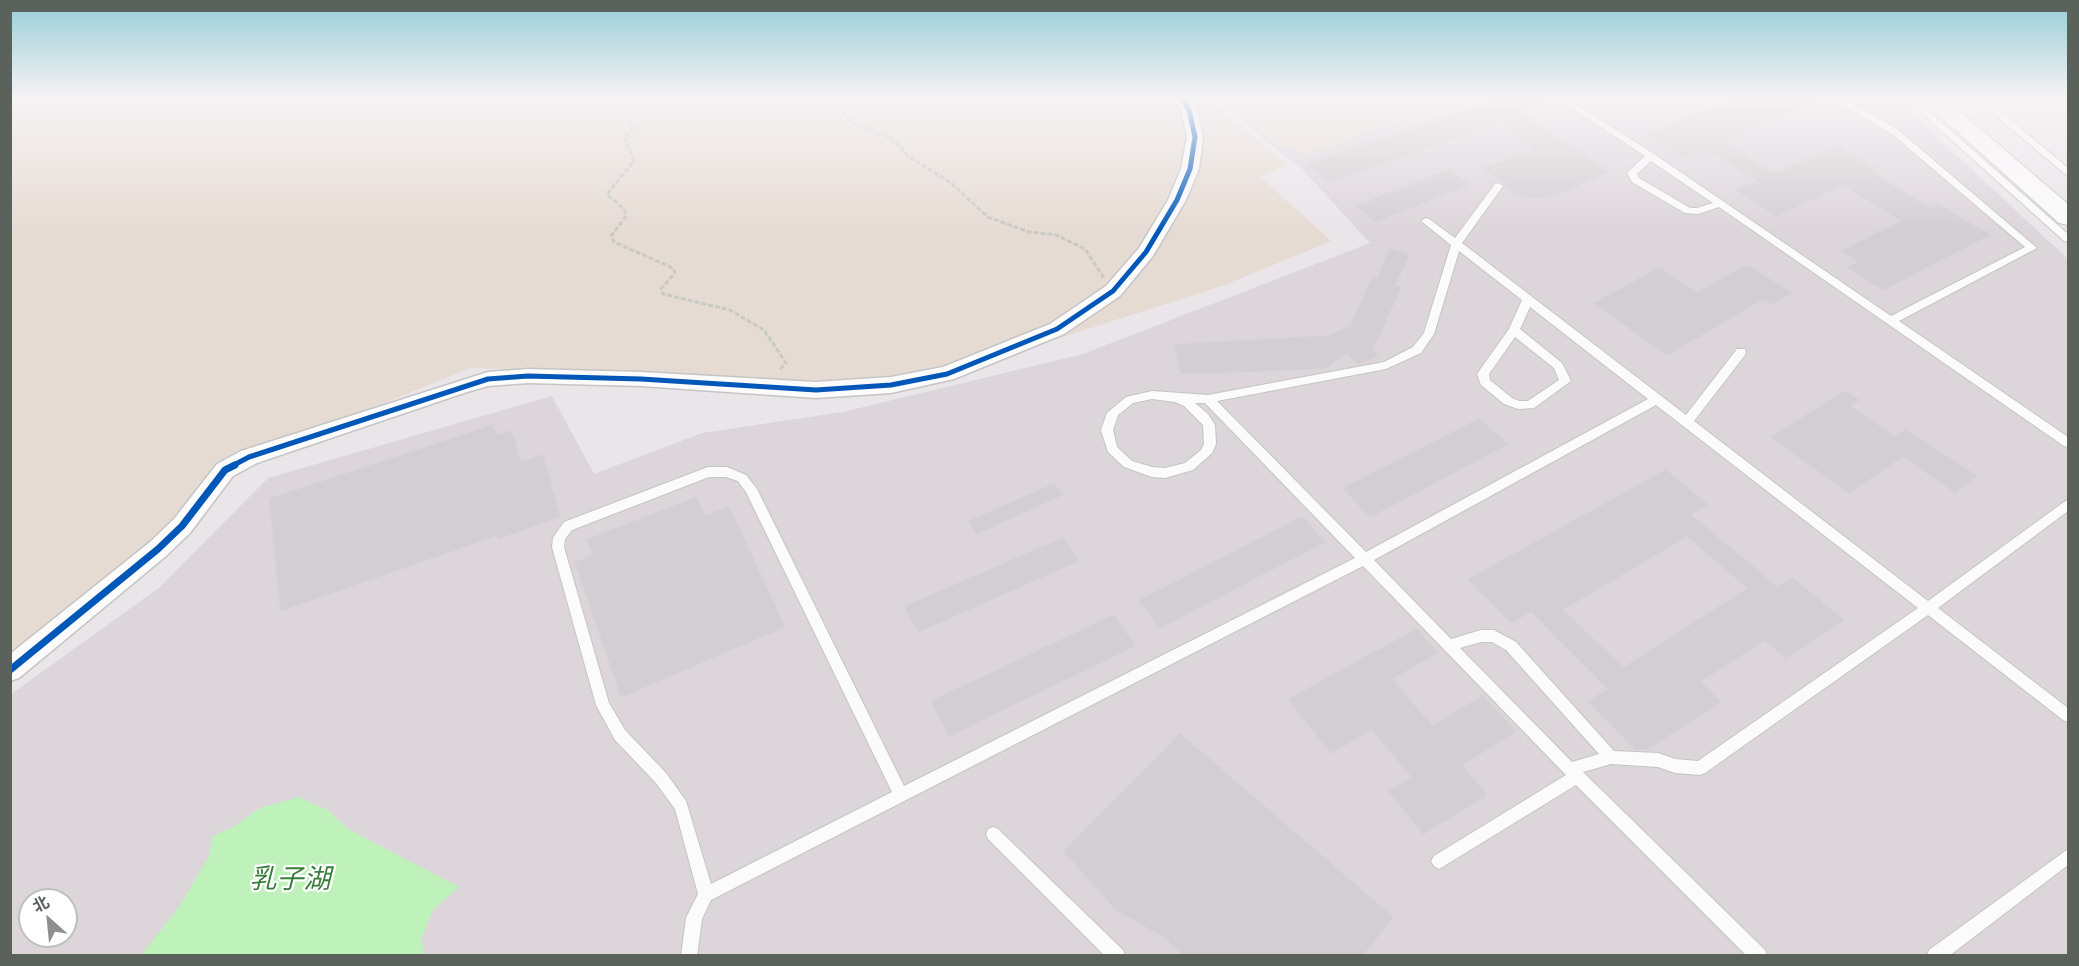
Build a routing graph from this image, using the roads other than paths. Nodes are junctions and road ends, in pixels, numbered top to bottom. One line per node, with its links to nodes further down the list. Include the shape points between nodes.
1 (1194, 143): 30 (street, via 1190,169 1177,200 1146,252 1113,291 1057,329 946,374 891,385 816,390 528,376 488,379 459,387 249,457 225,470 182,526 158,549)
2 (1631, 143): 8 (lane)
3 (1908, 143): 18 (lane, via 2032,248)
4 (1960, 143): 15 (lane)
5 (1999, 143): 13 (main road)
6 (2007, 143): 11 (main road)
7 (2023, 143): 9 (lane)
8 (1651, 156): 12 (lane); 12 (lane, via 1632,173 1635,180 1688,211)
9 (2068, 172)
10 (1498, 186): 16 (lane)
11 (2068, 196)
12 (1720, 204): 18 (lane)
13 (2068, 217)
14 (1426, 221): 16 (lane)
15 (2068, 239)
16 (1456, 244): 17 (lane); 22 (lane, via 1429,334 1417,350 1386,365)
17 (1528, 299): 19 (lane); 23 (lane)
18 (1890, 321): 25 (lane)
19 (1514, 330): 19 (lane, via 1483,374 1485,382 1508,401 1530,405 1565,381 1558,366)
20 (1741, 352): 24 (lane)
21 (1177, 398): 21 (lane, via 1141,396 1120,405 1107,430 1119,457 1152,472 1178,471 1198,461 1210,444 1209,425 1197,409); 22 (lane)
22 (1209, 399): 27 (lane)
23 (1657, 399): 24 (lane); 27 (lane)
24 (1687, 422): 28 (lane)
25 (2068, 443)
26 (2068, 505): 28 (lane)
27 (1364, 559): 29 (lane); 34 (lane)
28 (1928, 608): 31 (lane); 32 (lane, via 1700,768)
29 (1449, 645): 32 (lane, via 1494,636 1511,646); 33 (lane)
30 (10, 670)
31 (2068, 716)
32 (1611, 756): 33 (lane)
33 (1573, 772): 37 (lane); 41 (lane)
34 (901, 795): 38 (lane); 38 (lane, via 751,489 742,478 727,472 708,472 568,526 558,547 603,705 620,735 662,778 681,806)
35 (993, 834): 40 (lane)
36 (2068, 856): 42 (lane)
37 (1439, 861)
38 (706, 895): 39 (lane, via 694,918)
39 (689, 956)
40 (1117, 956)
41 (1759, 956)
42 (1935, 956)

